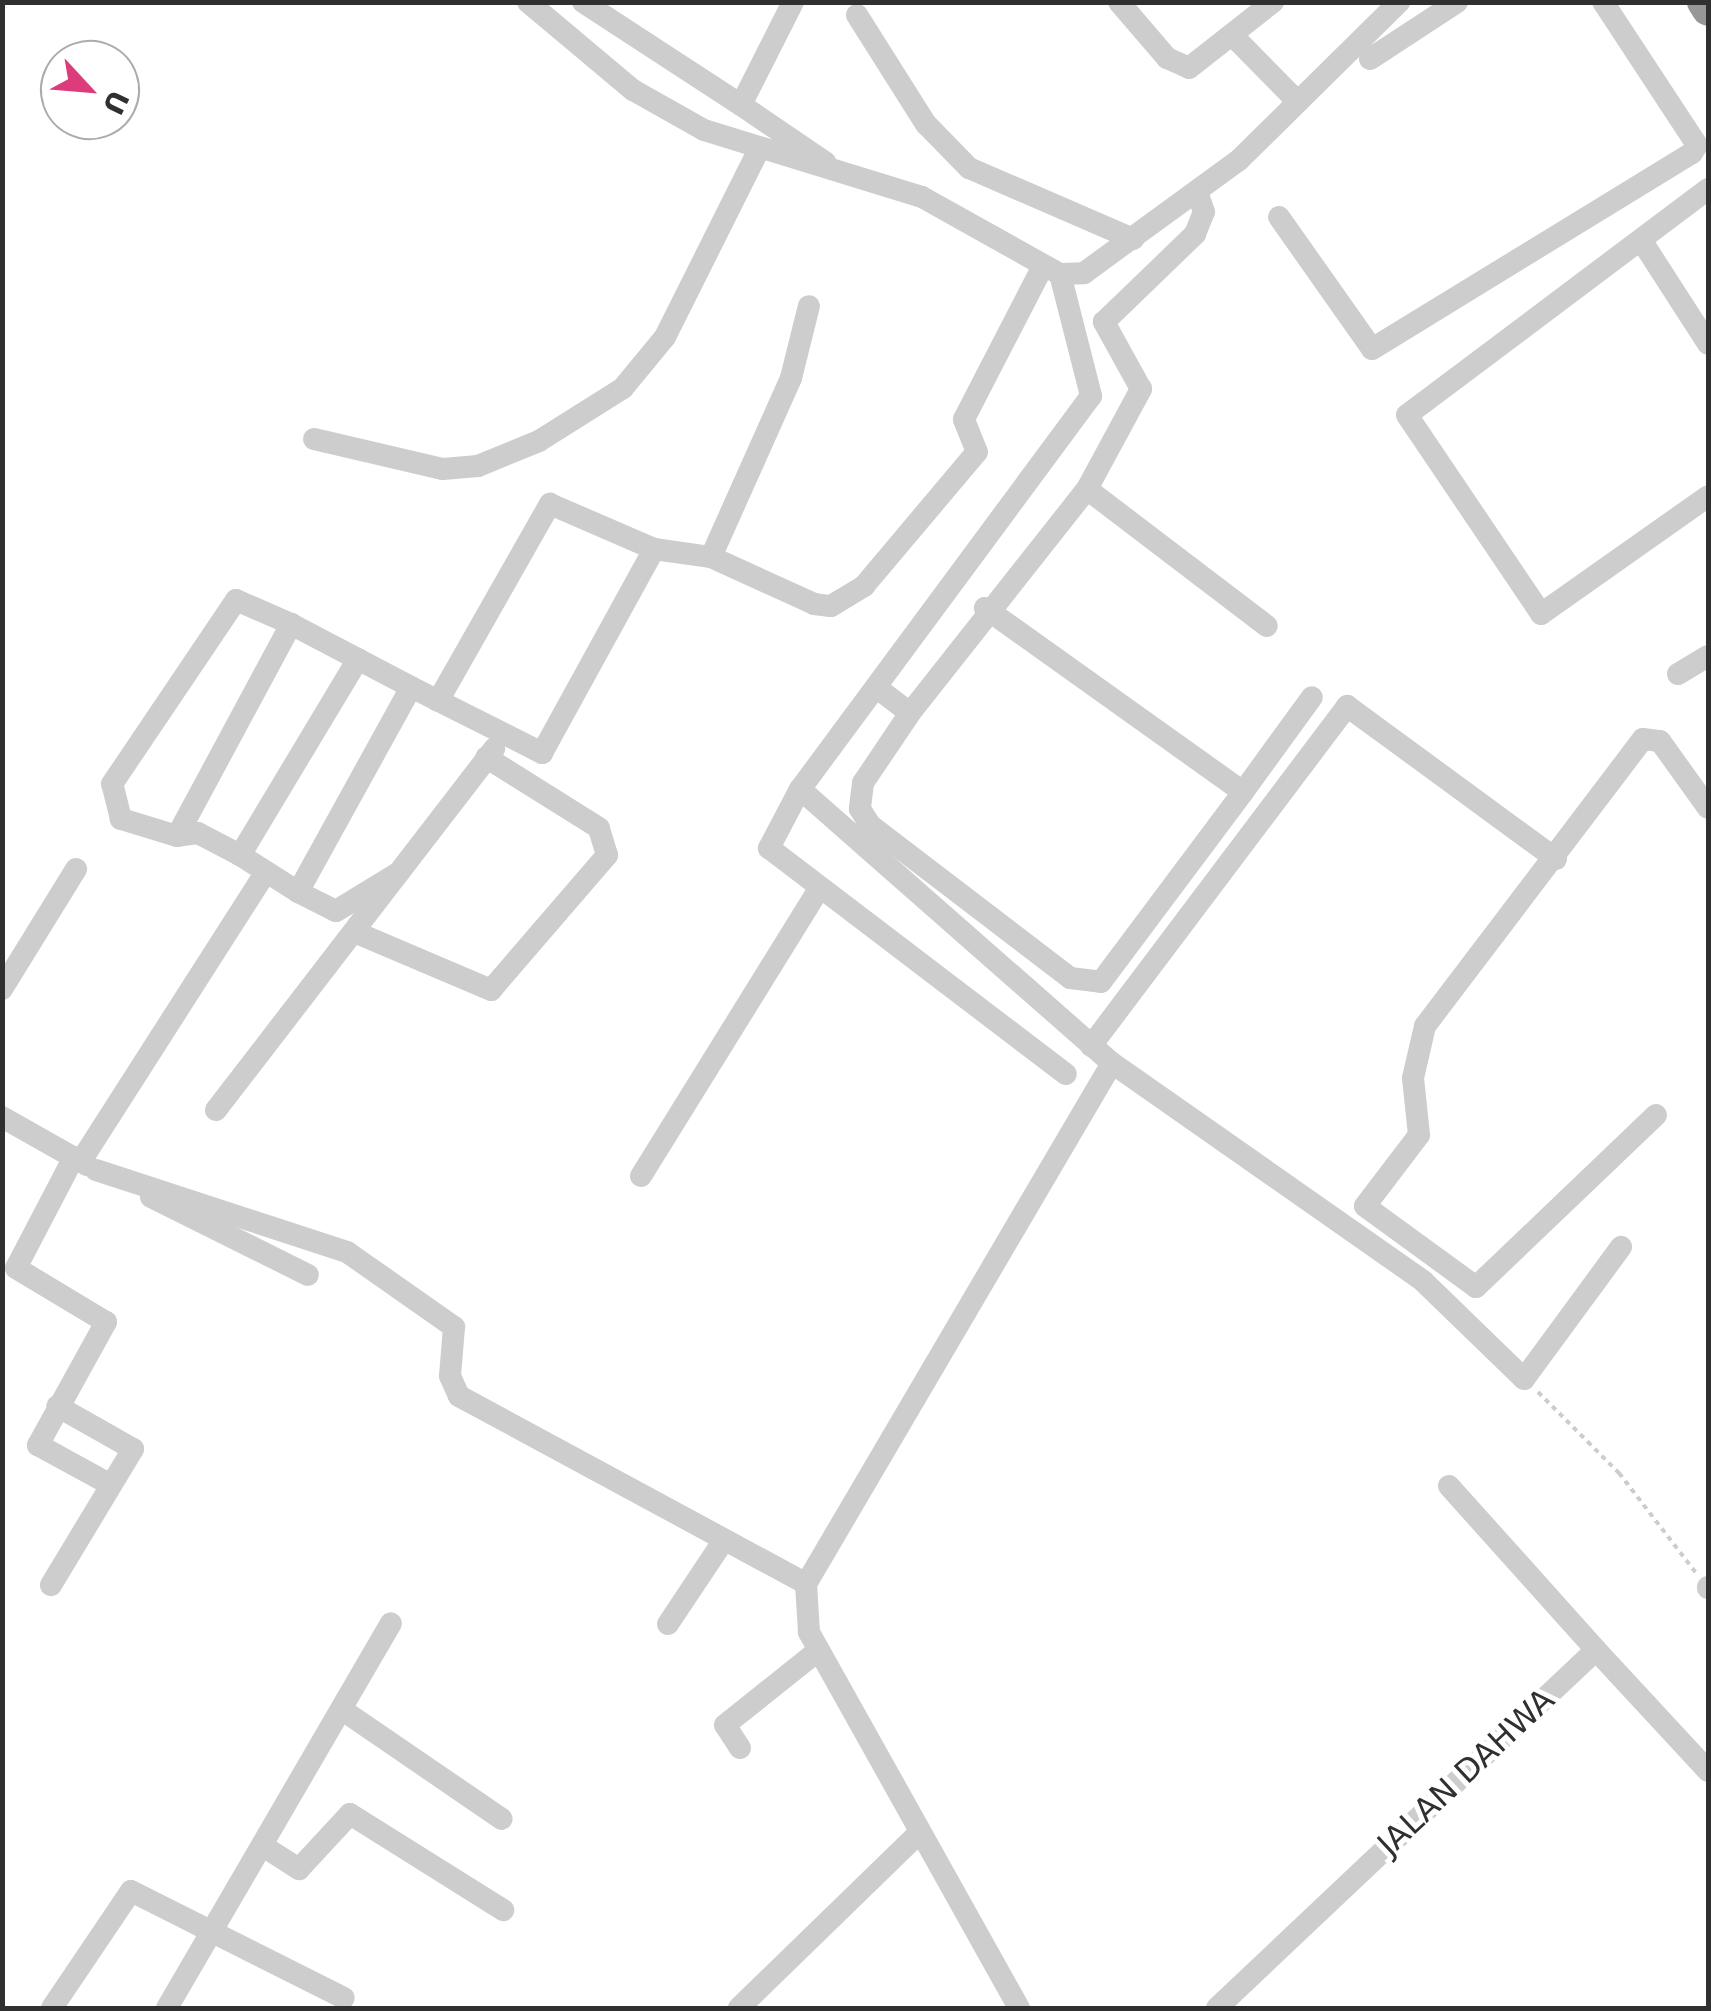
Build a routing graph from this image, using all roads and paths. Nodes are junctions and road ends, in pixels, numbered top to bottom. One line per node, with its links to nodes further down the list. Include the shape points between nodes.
1 (528, 2): 16 (street, via 633,90)
2 (582, 2): 15 (street)
3 (1119, 2): 12 (street, via 1178,66)
4 (1273, 2): 12 (street)
5 (1399, 2): 14 (street)
6 (1457, 2): 13 (street)
7 (1603, 2): 20 (street, via 1697,145 1692,153 1372,349)
8 (1703, 2): 10 (highway)
9 (783, 7): 15 (street)
10 (1708, 10)
11 (857, 15): 21 (street, via 926,124 969,168)
12 (1234, 36): 14 (street)
13 (1370, 59)
14 (1296, 100): 19 (street)
15 (741, 106): 17 (street)
16 (758, 152): 17 (street); 26 (street, via 665,337 623,388 539,442 478,466 443,468)
17 (836, 169): 23 (street, via 922,197)
18 (1708, 188): 22 (street)
19 (1197, 192): 21 (street); 27 (street, via 1204,212 1195,234 1104,322 1141,390)
20 (1279, 217)
21 (1133, 239): 23 (street, via 1084,272)
22 (1643, 243): 25 (street); 28 (street, via 1412,408 1408,421 1541,614)
23 (1051, 271): 30 (street, via 964,419 977,452 864,586 831,606 814,604); 38 (street, via 1091,396)
24 (810, 306): 30 (street, via 792,378)
25 (1708, 344)
26 (314, 439)
27 (1088, 489): 31 (street); 33 (street)
28 (1708, 496)
29 (654, 548): 30 (street); 40 (street, via 550,504); 42 (street, via 542,753)
30 (711, 557)
31 (986, 608): 41 (street); 45 (street)
32 (291, 624): 35 (street); 47 (street); 47 (street, via 236,600 112,784 121,819)
33 (1267, 626)
34 (1708, 656): 36 (street)
35 (358, 659): 37 (street); 48 (street)
36 (1678, 674)
37 (411, 687): 40 (street); 54 (street)
38 (876, 688): 41 (street); 44 (street)
39 (1312, 697): 45 (street)
40 (438, 701): 42 (street)
41 (910, 713): 45 (street, via 863,783 860,808 870,826 1086,985 1101,982)
42 (503, 738): 43 (street)
43 (486, 758): 50 (street); 55 (street, via 599,828 607,854 491,990)
44 (800, 789): 53 (street, via 768,843); 57 (street)
45 (1243, 792)
46 (1708, 808): 49 (street, via 1660,741 1646,736)
47 (177, 836): 48 (street, via 198,832)
48 (240, 856): 52 (street)
49 (1556, 859): 57 (street, via 1347,706); 65 (street, via 1425,1026 1413,1078 1418,1135)
50 (410, 866): 54 (street, via 336,911); 55 (street)
51 (76, 869): 56 (street)
52 (266, 872): 54 (street); 63 (street)
53 (818, 891): 59 (street); 64 (street)
54 (298, 892)
55 (357, 933): 60 (street)
56 (2, 989)
57 (1092, 1046): 58 (street)
58 (1112, 1064): 66 (street); 76 (street)
59 (1066, 1074)
60 (216, 1110)
61 (1656, 1115): 68 (street, via 1480,1285 1468,1287)
62 (2, 1118): 63 (street)
63 (84, 1163): 69 (street); 72 (street, via 16,1268 106,1322); 75 (street, via 347,1252 454,1327 450,1376 458,1396)
64 (641, 1176)
65 (1364, 1206): 66 (street); 68 (street)
66 (1344, 1231): 70 (street)
67 (1622, 1247): 71 (street)
68 (1434, 1259): 70 (street)
69 (308, 1275)
70 (1422, 1281): 71 (street)
71 (1524, 1379): 78 (path, via 1619,1473)
72 (57, 1406): 73 (street, via 38,1445); 73 (street, via 133,1450)
73 (111, 1486): 77 (street)
74 (1449, 1486): 82 (street)
75 (724, 1540): 76 (street); 80 (street)
76 (806, 1584): 81 (street)
77 (51, 1585)
78 (1708, 1587)
79 (392, 1623): 83 (street)
80 (668, 1624)
81 (818, 1650): 84 (street, via 725,1725); 87 (street)
82 (1596, 1650): 85 (street); 96 (street, JALAN DAHWA)
83 (344, 1710): 86 (street); 88 (street)
84 (740, 1748)
85 (1708, 1771)
86 (502, 1819)
87 (916, 1836): 94 (street); 95 (street)
88 (263, 1846): 89 (street, via 298,1869 350,1814); 90 (street)
89 (503, 1910)
90 (214, 1931): 91 (street); 92 (street); 93 (street, via 127,1892)
91 (344, 1998)
92 (176, 2005)
93 (52, 2008)
94 (738, 2008)
95 (1019, 2008)
96 (1217, 2008)

